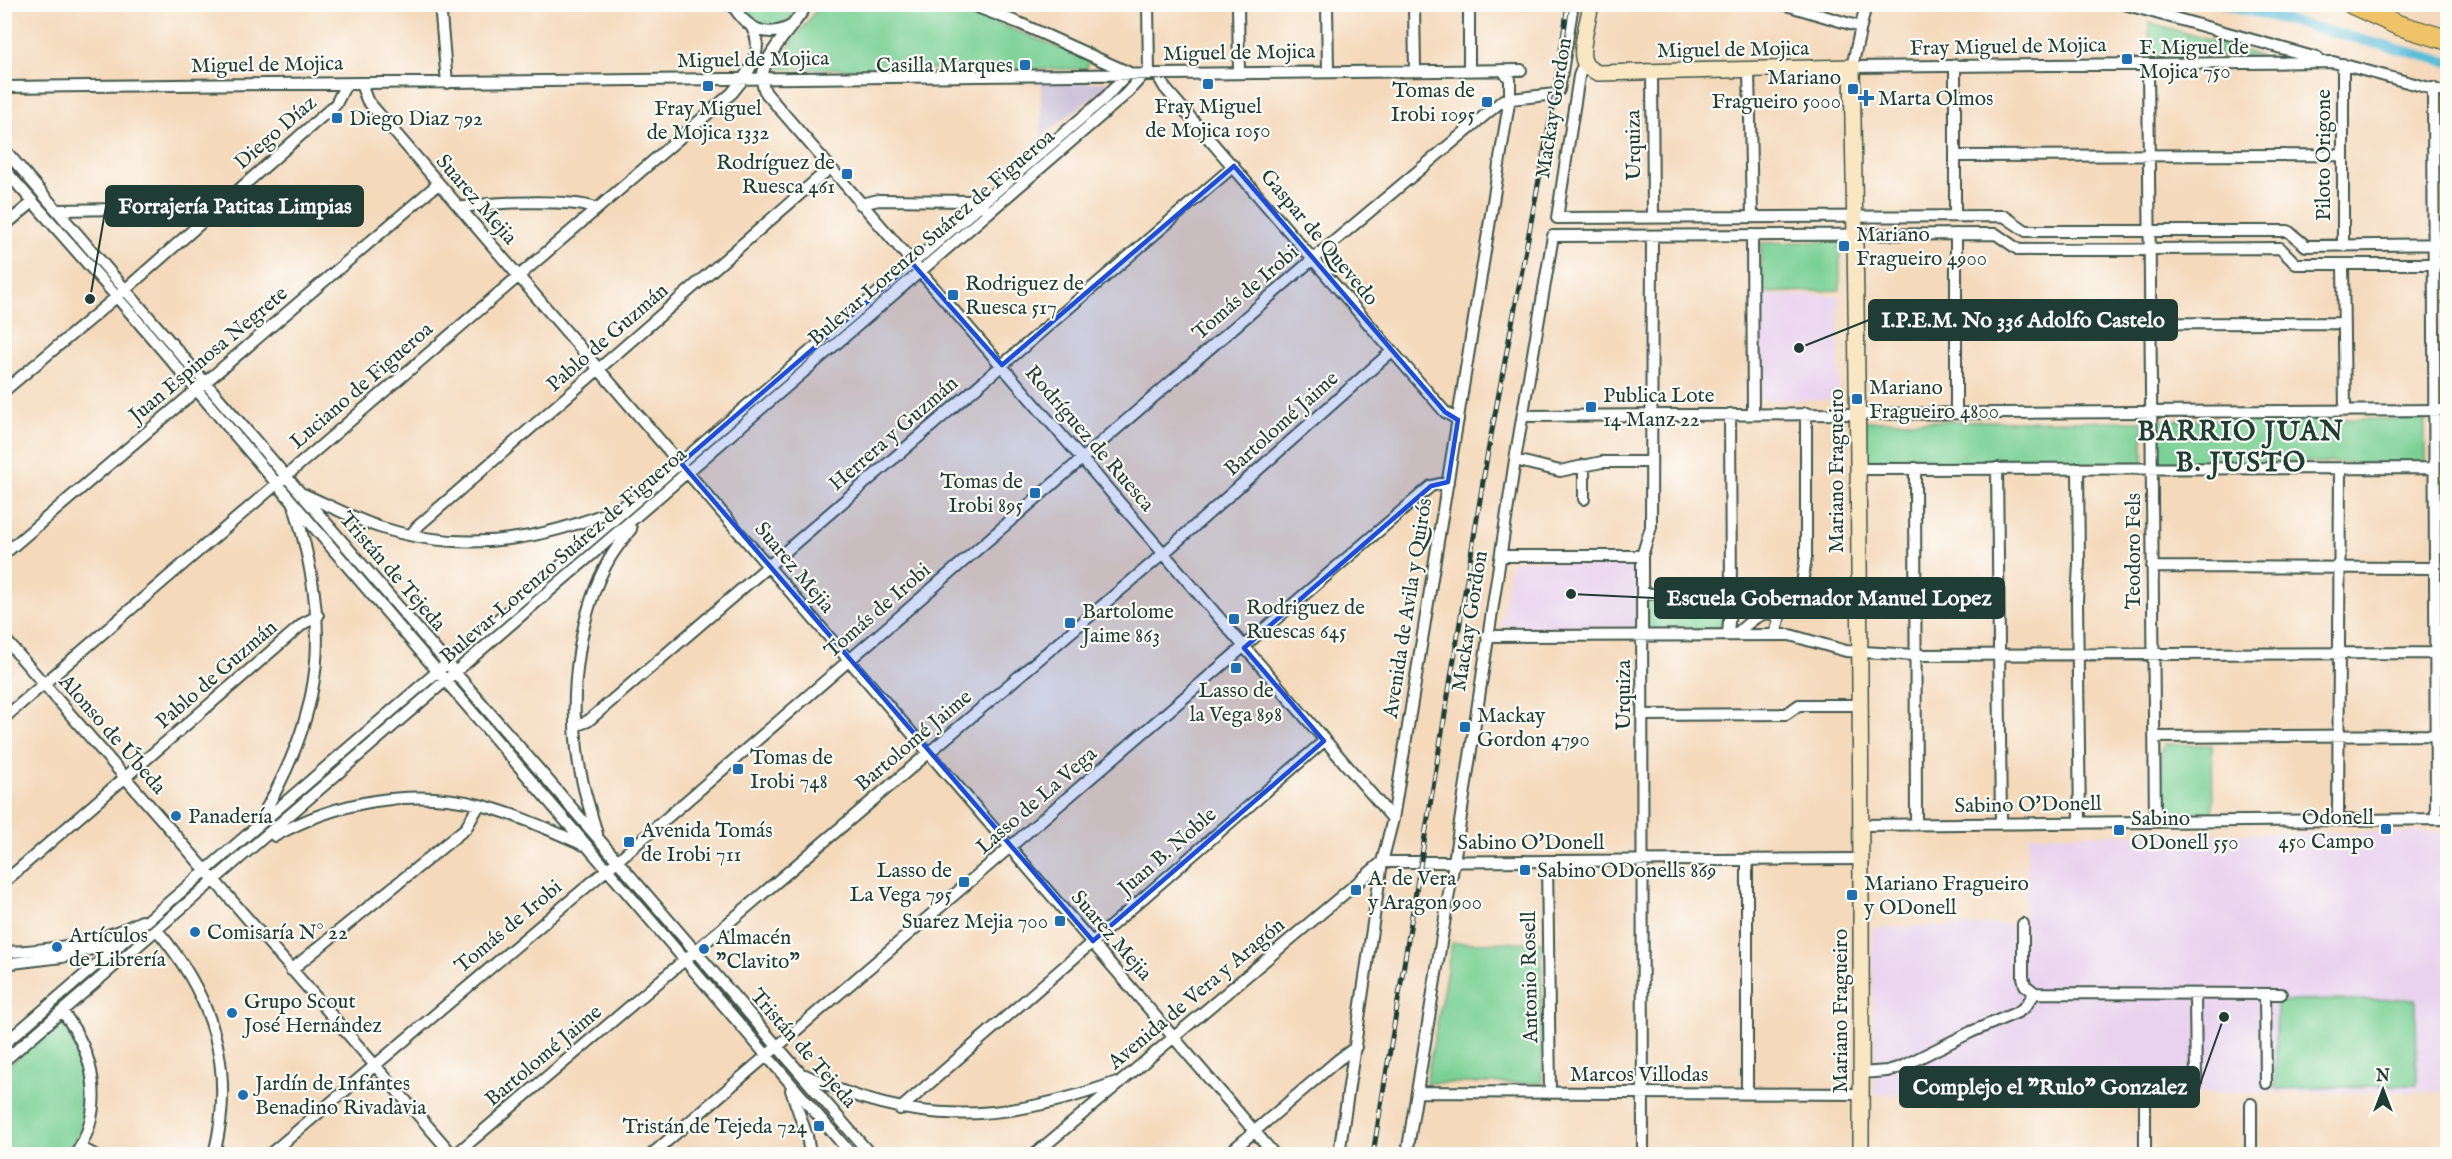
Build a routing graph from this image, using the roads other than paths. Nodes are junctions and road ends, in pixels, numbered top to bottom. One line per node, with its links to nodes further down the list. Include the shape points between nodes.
1 (440, 4): 41 (street)
2 (732, 4): 20 (street)
3 (807, 4): 17 (street)
4 (969, 4): 38 (street)
5 (1148, 4): 38 (street)
6 (1239, 4): 36 (street)
7 (1327, 4): 34 (street)
8 (1414, 4): 33 (street)
9 (1469, 4): 30 (street)
10 (1573, 4): 37 (street)
11 (1591, 4): 28 (main road, Mackay Gordon)
12 (1783, 4): 19 (street)
13 (1866, 4): 19 (street, Mariano Fragueiro)
14 (2124, 4): 22 (street)
15 (2352, 4): 21 (highway, via 2398,25)
16 (2359, 4): 18 (highway)
17 (793, 25): 20 (street, via 772,33); 40 (street, via 768,60)
18 (2448, 25)
19 (1860, 27): 27 (street, Mariano Fragueiro)
20 (752, 28): 39 (street, Luciano de Figueroa, via 758,39 756,54)
21 (2448, 40)
22 (2267, 43): 23 (street, via 2270,53); 24 (street)
23 (2259, 63): 24 (street, Fray Miguel de Mojica); 25 (street, Fray Miguel de Mojica)
24 (2338, 63): 45 (street, Fray Miguel de Mojica); 49 (street, Piloto Origone)
25 (2148, 64): 26 (street, Fray Miguel de Mojica); 51 (street, Teodoro Fels)
26 (1955, 65): 27 (street, Fray Miguel de Mojica); 50 (street)
27 (1852, 67): 29 (main road, Miguel de Mojica); 64 (main road, Mariano Fragueiro)
28 (1582, 69): 35 (main road, Miguel de Mojica, via 1598,73); 37 (street); 67 (street, Mackay Gordon, via 1557,218)
29 (1749, 69): 35 (main road, Miguel de Mojica); 65 (street)
30 (1469, 70): 31 (street, Miguel de Mojica); 33 (street, Miguel de Mojica)
31 (1502, 70): 32 (street, Miguel de Mojica); 47 (street, Avenida de Avila y Quirós, via 1511,84)
32 (1521, 70)
33 (1415, 71): 34 (street, Miguel de Mojica)
34 (1328, 72): 36 (street, Miguel de Mojica)
35 (1652, 72): 67 (street, Urquiza)
36 (1239, 73): 38 (street, Miguel de Mojica)
37 (1562, 73): 47 (street, via 1556,94)
38 (1142, 75): 40 (street, Miguel de Mojica); 52 (street, Gaspar de Quevedo, via 1165,88); 57 (street, Bulevar Lorenzo Suárez de Figueroa, via 1106,97); 63 (street, Bulevar Lorenzo Suárez de Figueroa, via 1125,95)
39 (742, 80): 40 (street, Miguel de Mojica); 41 (street, Miguel de Mojica); 60 (street, Luciano de Figueroa)
40 (762, 80): 53 (street, Rodríguez de Ruesca, via 766,93)
41 (447, 83): 43 (street, Miguel de Mojica)
42 (346, 84): 43 (street, Miguel de Mojica); 44 (street, Miguel de Mojica); 62 (street, Diego Díaz, via 336,104)
43 (361, 84): 55 (street, Suarez Mejia, via 367,99)
44 (4, 87)
45 (2433, 88): 46 (street, Fray Miguel de Mojica); 74 (street)
46 (2448, 93)
47 (1510, 97): 78 (street, Tomás de Irobi); 107 (street, Avenida de Avila y Quirós)
48 (4, 149): 61 (street, Tristán de Tejeda)
49 (2343, 155): 51 (street); 76 (street, Piloto Origone)
50 (1955, 156): 51 (street); 66 (street)
51 (2149, 156): 69 (street, Teodoro Fels)
52 (1234, 166): 78 (street, Gaspar de Quevedo); 91 (street, Herrera y Guzmán)
53 (830, 168): 58 (street, Rodríguez de Ruesca); 92 (street, Pablo de Guzmán)
54 (4, 170): 56 (street, Tristán de Tejeda)
55 (438, 184): 59 (street, Suarez Mejia); 93 (street, Juan Espinosa Negrete)
56 (33, 202): 68 (street); 86 (street, Tristán de Tejeda)
57 (979, 203): 58 (street, via 879,200); 63 (street); 79 (street, Bulevar Lorenzo Suárez de Figueroa)
58 (860, 204): 79 (street, Rodríguez de Ruesca)
59 (460, 208): 60 (street, via 481,204 575,203); 84 (street, Suarez Mejia)
60 (595, 208): 84 (street, Luciano de Figueroa)
61 (58, 210): 62 (street, via 187,208); 85 (street, Tristán de Tejeda)
62 (212, 213): 85 (street, Diego Díaz)
63 (989, 214): 83 (street, Bulevar Lorenzo Suárez de Figueroa)
64 (1855, 215): 65 (street); 66 (street); 70 (main road, Mariano Fragueiro)
65 (1752, 216): 67 (street)
66 (1956, 216): 69 (street, via 2004,216 2026,231)
67 (1653, 217)
68 (4, 226)
69 (2150, 231): 76 (street, via 2288,231 2306,246); 77 (street, Teodoro Fels)
70 (1856, 234): 71 (street); 72 (street); 102 (main road, Mariano Fragueiro)
71 (1956, 234): 77 (street, via 1996,234 2019,250); 88 (street)
72 (1752, 235): 73 (street); 100 (street)
73 (1652, 237): 105 (street, Urquiza); 106 (street, Mackay Gordon, via 1553,236)
74 (2434, 244): 75 (street); 76 (street); 81 (street)
75 (2448, 244)
76 (2343, 245)
77 (2150, 248): 80 (street, via 2280,248 2296,264); 89 (street, Teodoro Fels)
78 (1313, 259): 90 (street, Gaspar de Quevedo); 108 (street, Tomás de Irobi)
79 (912, 263): 83 (street, Rodríguez de Ruesca); 111 (street, Bulevar Lorenzo Suárez de Figueroa)
80 (2343, 264): 81 (street); 87 (street)
81 (2434, 264): 82 (street); 97 (street)
82 (2448, 264)
83 (921, 273): 91 (street, Rodríguez de Ruesca); 120 (street, Bulevar Lorenzo Suárez de Figueroa)
84 (517, 276): 92 (street, Suarez Mejia); 121 (street, Luciano de Figueroa)
85 (126, 289): 86 (street, Diego Díaz); 93 (street, Tristán de Tejeda)
86 (116, 296): 94 (street, Tristán de Tejeda); 95 (street, Diego Díaz)
87 (2343, 323): 89 (street); 96 (street)
88 (1956, 324): 89 (street); 103 (street)
89 (2150, 324): 99 (street, Teodoro Fels)
90 (1392, 351): 107 (street, Gaspar de Quevedo, via 1445,412); 130 (street, Bartolomé Jaime)
91 (1002, 365): 108 (street, Rodríguez de Ruesca); 134 (street, Herrera y Guzmán)
92 (599, 370): 111 (street, Suarez Mejia); 128 (street, Pablo de Guzmán)
93 (205, 382): 94 (street, Juan Espinosa Negrete); 121 (street, Tristán de Tejeda)
94 (196, 390): 121 (street, Tristán de Tejeda); 129 (street, Juan Espinosa Negrete)
95 (4, 391)
96 (2345, 410): 97 (street); 99 (street)
97 (2436, 410): 98 (street); 118 (street)
98 (2448, 410)
99 (2151, 411): 103 (street); 113 (street, Teodoro Fels)
100 (1752, 413): 101 (street); 104 (street)
101 (1806, 413): 102 (street); 137 (street, via 1806,557)
102 (1857, 413): 103 (street); 119 (main road, Mariano Fragueiro)
103 (1956, 413)
104 (1730, 414): 105 (street); 138 (street)
105 (1652, 415): 106 (street); 110 (street, Urquiza)
106 (1523, 416): 109 (street, Mackay Gordon)
107 (1458, 420): 122 (street, Avenida de Avila y Quirós)
108 (1082, 458): 130 (street, Rodríguez de Ruesca); 154 (street, Tomás de Irobi)
109 (1515, 460): 112 (street, via 1551,471); 131 (street, Mackay Gordon)
110 (1651, 462): 112 (street); 132 (street, Urquiza, via 1651,527)
111 (681, 463): 120 (street, Suarez Mejia); 125 (street, Bulevar Lorenzo Suárez de Figueroa)
112 (1584, 465): 124 (street)
113 (2153, 467): 116 (street); 117 (street); 135 (street, Teodoro Fels)
114 (1915, 468): 115 (street); 119 (street); 152 (street)
115 (1998, 468): 116 (street); 153 (street)
116 (2078, 468): 151 (street)
117 (2340, 468): 118 (street); 133 (street)
118 (2434, 468): 136 (street)
119 (1857, 469): 147 (main road, Mariano Fragueiro)
120 (689, 472): 127 (street, Bulevar Lorenzo Suárez de Figueroa); 134 (street, Suarez Mejia)
121 (281, 480): 123 (street, Tristán de Tejeda); 126 (street, Tristán de Tejeda); 159 (street, Luciano de Figueroa)
122 (1448, 482): 146 (street, Lasso de La Vega, via 1431,486); 171 (street, Avenida de Avila y Quirós)
123 (299, 492): 128 (street, via 379,527); 155 (street, Tristán de Tejeda)
124 (1584, 499)
125 (636, 500): 128 (street, via 579,524 507,541 460,542); 155 (street, Bulevar Lorenzo Suárez de Figueroa)
126 (293, 503): 140 (street, via 310,560); 156 (street, Tristán de Tejeda)
127 (642, 513): 157 (street, Bulevar Lorenzo Suárez de Figueroa); 163 (street, via 610,558 591,604 576,674)
128 (411, 535)
129 (4, 554)
130 (1163, 554): 146 (street, Rodríguez de Ruesca); 168 (street, Bartolomé Jaime)
131 (1501, 556): 132 (street); 144 (street, Mackay Gordon)
132 (1642, 556): 139 (street, Urquiza)
133 (2340, 566): 135 (street); 136 (street); 149 (street)
134 (768, 567): 154 (street, Suarez Mejia); 163 (street, Herrera y Guzmán, via 588,721)
135 (2152, 567): 148 (street, Teodoro Fels)
136 (2434, 568): 150 (street)
137 (1802, 584)
138 (1731, 593): 139 (street); 141 (street)
139 (1642, 594): 142 (street, Urquiza)
140 (318, 616): 169 (street, Pablo de Guzmán, via 304,623); 179 (street, via 316,674 309,710 293,757)
141 (1732, 634): 142 (street); 143 (street); 143 (street, via 1768,613 1779,619)
142 (1642, 635): 144 (street); 161 (street, Urquiza)
143 (1775, 635): 147 (street, via 1790,635)
144 (1487, 636): 190 (street, Mackay Gordon)
145 (4, 638): 159 (street, Alonso de Úbeda)
146 (1244, 648): 167 (street, Rodríguez de Ruesca); 183 (street, Lasso de La Vega)
147 (1859, 653): 152 (street); 160 (main road, Mariano Fragueiro)
148 (2153, 653): 149 (street); 151 (street); 166 (street, Teodoro Fels)
149 (2337, 653): 150 (street); 165 (street)
150 (2435, 653): 164 (street)
151 (2077, 654): 153 (street); 174 (street)
152 (1914, 655): 153 (street); 177 (street)
153 (1999, 655): 176 (street)
154 (849, 661): 168 (street, Suarez Mejia); 187 (street, Tomás de Irobi)
155 (447, 663): 156 (street, Bulevar Lorenzo Suárez de Figueroa); 157 (street, Tristán de Tejeda)
156 (436, 672): 158 (street, Tristán de Tejeda); 179 (street, Bulevar Lorenzo Suárez de Figueroa)
157 (456, 673): 158 (street, Bulevar Lorenzo Suárez de Figueroa); 180 (street, Tristán de Tejeda)
158 (446, 682): 181 (street, Tristán de Tejeda); 182 (street, Bulevar Lorenzo Suárez de Figueroa)
159 (44, 684): 162 (street, Luciano de Figueroa); 169 (street, Alonso de Úbeda)
160 (1859, 705): 161 (street, via 1799,705 1786,714); 178 (main road, Mariano Fragueiro)
161 (1643, 715): 185 (street, Urquiza)
162 (4, 718)
163 (575, 726): 180 (street, via 581,774)
164 (2436, 735): 165 (street); 172 (street)
165 (2337, 736): 166 (street); 173 (street)
166 (2154, 737): 175 (street, Teodoro Fels)
167 (1324, 741): 171 (street, Rodríguez de Ruesca); 198 (street, Juan B. Noble)
168 (928, 753): 183 (street, Suarez Mejia); 200 (street, Bartolomé Jaime)
169 (125, 778): 192 (street, Alonso de Úbeda); 194 (street, Pablo de Guzmán)
170 (479, 805): 181 (street); 182 (street, via 422,798 352,805 303,820); 204 (street, via 466,828)
171 (1393, 819): 189 (street, Avenida de Avila y Quirós)
172 (2442, 819): 173 (street, Sabino O'Donell)
173 (2338, 820): 175 (street, Sabino O'Donell)
174 (2080, 822): 175 (street, Sabino O'Donell); 176 (street, Sabino O'Donell)
175 (2155, 822)
176 (2001, 823): 177 (street, Sabino O'Donell)
177 (1916, 824): 178 (street, Sabino O'Donell)
178 (1860, 825): 184 (main road, Mariano Fragueiro)
179 (254, 831): 192 (street, Bulevar Lorenzo Suárez de Figueroa)
180 (599, 840): 187 (street, Tristán de Tejeda)
181 (587, 846): 191 (street, Tristán de Tejeda)
182 (254, 848): 193 (street, Bulevar Lorenzo Suárez de Figueroa)
183 (1010, 848): 198 (street, Suarez Mejia); 212 (street, Lasso de La Vega)
184 (1861, 859): 186 (street, Sabino O'Donell); 218 (main road, Mariano Fragueiro)
185 (1643, 860): 186 (street, Sabino O'Donell); 188 (street, Sabino O'Donell); 225 (street, Urquiza)
186 (1747, 860): 226 (street)
187 (617, 861): 191 (street, Tomás de Irobi); 200 (street, Tristán de Tejeda)
188 (1547, 861): 190 (street, Sabino O'Donell); 224 (street, Antonio Rosell)
189 (1382, 862): 190 (street, Sabino O'Donell); 210 (street, Avenida de Vera y Aragón); 213 (street, Avenida de Avila y Quirós)
190 (1454, 862): 223 (street, Mackay Gordon)
191 (607, 869): 202 (street, Tristán de Tejeda); 216 (street, Tomás de Irobi)
192 (204, 871): 193 (street, Alonso de Úbeda); 195 (street, Bulevar Lorenzo Suárez de Figueroa)
193 (214, 880): 197 (street, Bulevar Lorenzo Suárez de Figueroa); 204 (street, Alonso de Úbeda)
194 (4, 882)
195 (159, 912): 199 (street, Bulevar Lorenzo Suárez de Figueroa); 201 (street, via 96,939)
196 (2023, 924): 205 (street, via 2023,977 2025,985)
197 (157, 930): 209 (street, Bulevar Lorenzo Suárez de Figueroa); 234 (street, via 180,956 197,985 216,1038 222,1107)
198 (1093, 941): 210 (street, Suarez Mejia); 230 (street, Juan B. Noble)
199 (118, 946): 203 (street, via 111,944 47,960); 211 (street, Bulevar Lorenzo Suárez de Figueroa)
200 (696, 951): 202 (street, Bartolomé Jaime); 212 (street, Tristán de Tejeda)
201 (4, 952)
202 (686, 960): 214 (street, Tristán de Tejeda); 236 (street, Bartolomé Jaime)
203 (4, 964)
204 (291, 970): 216 (street, Alonso de Úbeda)
205 (2035, 993): 206 (street); 218 (street, via 2018,1012 1901,1066)
206 (2195, 994): 207 (street); 222 (street)
207 (2265, 994): 208 (street); 220 (street)
208 (2281, 994)
209 (62, 1011): 215 (street, Bulevar Lorenzo Suárez de Figueroa); 232 (street, via 81,1038 92,1074 91,1115)
210 (1174, 1038): 219 (street, Avenida de Vera y Aragón); 231 (street, Suarez Mejia)
211 (4, 1044)
212 (778, 1047): 214 (street, Lasso de La Vega); 217 (street, Tristán de Tejeda)
213 (1356, 1047): 231 (street); 244 (street, Avenida de Avila y Quirós)
214 (767, 1056): 221 (street, Tristán de Tejeda); 237 (street, Lasso de La Vega)
215 (4, 1061)
216 (374, 1064): 235 (street, Tomás de Irobi); 236 (street, Alonso de Úbeda)
217 (800, 1072): 230 (street, via 836,1090); 240 (street, Tristán de Tejeda)
218 (1861, 1074): 227 (main road, Mariano Fragueiro)
219 (1123, 1080): 230 (street, via 1057,1103 1022,1109 954,1114); 241 (street, Avenida de Vera y Aragón)
220 (2266, 1083)
221 (789, 1084): 238 (street); 239 (street, Tristán de Tejeda)
222 (2196, 1085)
223 (1417, 1092): 224 (street, Marcos Villodas); 245 (street, Mackay Gordon)
224 (1550, 1093): 225 (street, Marcos Villodas)
225 (1643, 1093): 226 (street, Marcos Villodas); 246 (street, Urquiza)
226 (1747, 1093): 227 (street, Marcos Villodas)
227 (1861, 1094): 247 (main road, Mariano Fragueiro)
228 (2145, 1103): 248 (street)
229 (2251, 1104): 249 (street)
230 (900, 1109)
231 (1254, 1132): 242 (street); 243 (street, Suarez Mejia)
232 (78, 1151): 233 (street)
233 (93, 1155)
234 (214, 1155)
235 (270, 1155)
236 (454, 1155)
237 (652, 1155)
238 (810, 1155)
239 (851, 1155)
240 (870, 1155)
241 (1035, 1155)
242 (1228, 1155)
243 (1274, 1155)
244 (1340, 1155)
245 (1407, 1155)
246 (1643, 1155)
247 (1861, 1155)
248 (2145, 1155)
249 (2251, 1155)

